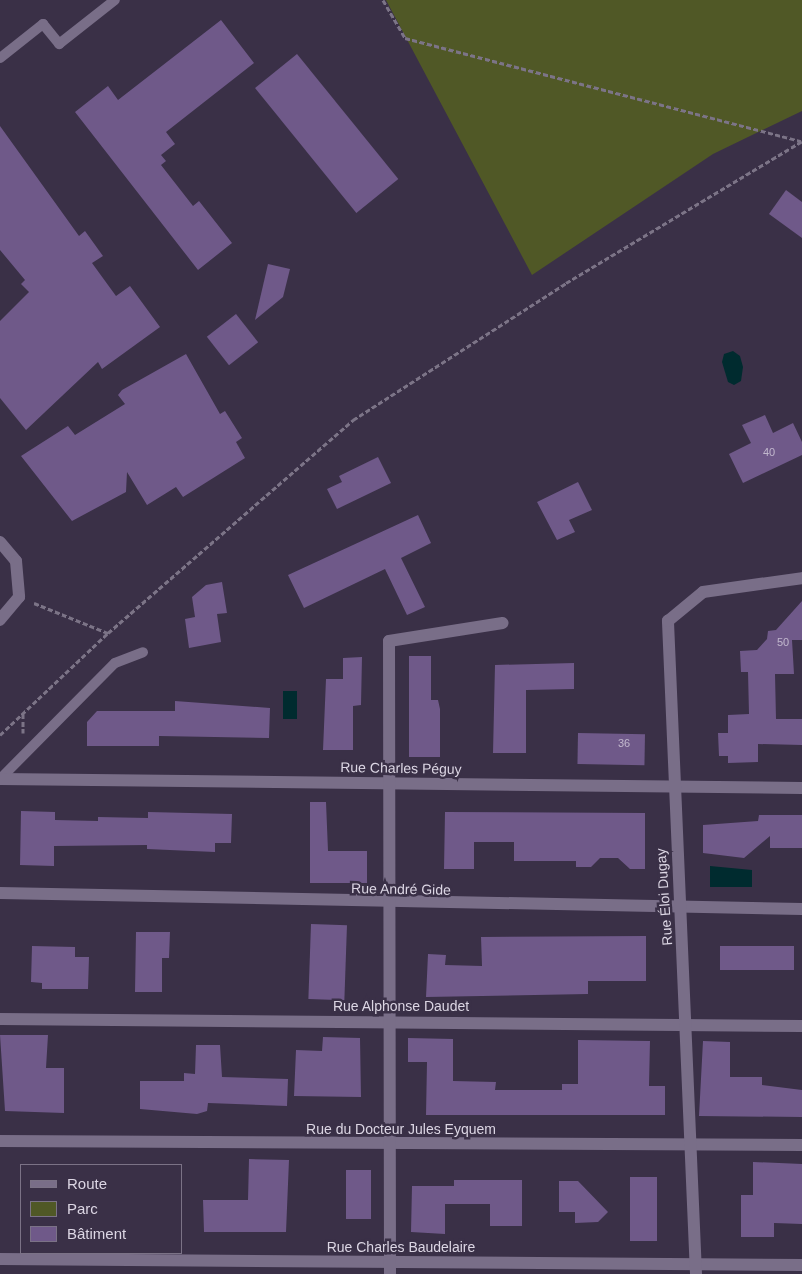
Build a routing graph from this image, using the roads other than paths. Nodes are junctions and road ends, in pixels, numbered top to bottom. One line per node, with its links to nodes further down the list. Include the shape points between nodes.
1 (115, 0): 2 (lane, via 59,44 43,24)
2 (0, 58)
3 (0, 542): 5 (street, via 16,561 20,597)
4 (802, 578): 10 (street, Rue Éloi Dugay, via 703,592 668,621)
5 (0, 620)
6 (502, 623): 9 (street, via 389,641)
7 (143, 652): 8 (lane, via 114,663)
8 (1, 777): 9 (street, Rue Charles Péguy)
9 (392, 783): 10 (street, Rue Charles Péguy); 13 (street)
10 (672, 786): 11 (street, Rue Charles Péguy); 15 (street, Rue Éloi Dugay)
11 (802, 788)
12 (0, 893): 13 (street, Rue André Gide)
13 (391, 903): 15 (street, Rue André Gide); 17 (street)
14 (802, 909): 15 (street, Rue André Gide)
15 (680, 910): 18 (street, Rue Éloi Dugay)
16 (0, 1019): 17 (street, Rue Alphonse Daudet)
17 (390, 1021): 18 (street, Rue Alphonse Daudet); 22 (street)
18 (687, 1024): 19 (street, Rue Alphonse Daudet); 21 (street, Rue Éloi Dugay)
19 (802, 1026)
20 (0, 1141): 22 (street, Rue du Docteur Jules Eyquem)
21 (691, 1144): 22 (street, Rue du Docteur Jules Eyquem); 23 (street, Rue du Docteur Jules Eyquem); 27 (street, Rue Éloi Dugay)
22 (387, 1145): 26 (street)
23 (802, 1145)
24 (0, 1259): 26 (street, Rue Charles Baudelaire)
25 (802, 1265): 27 (street, Rue Charles Baudelaire)
26 (390, 1268): 27 (street, Rue Charles Baudelaire)
27 (696, 1269)

